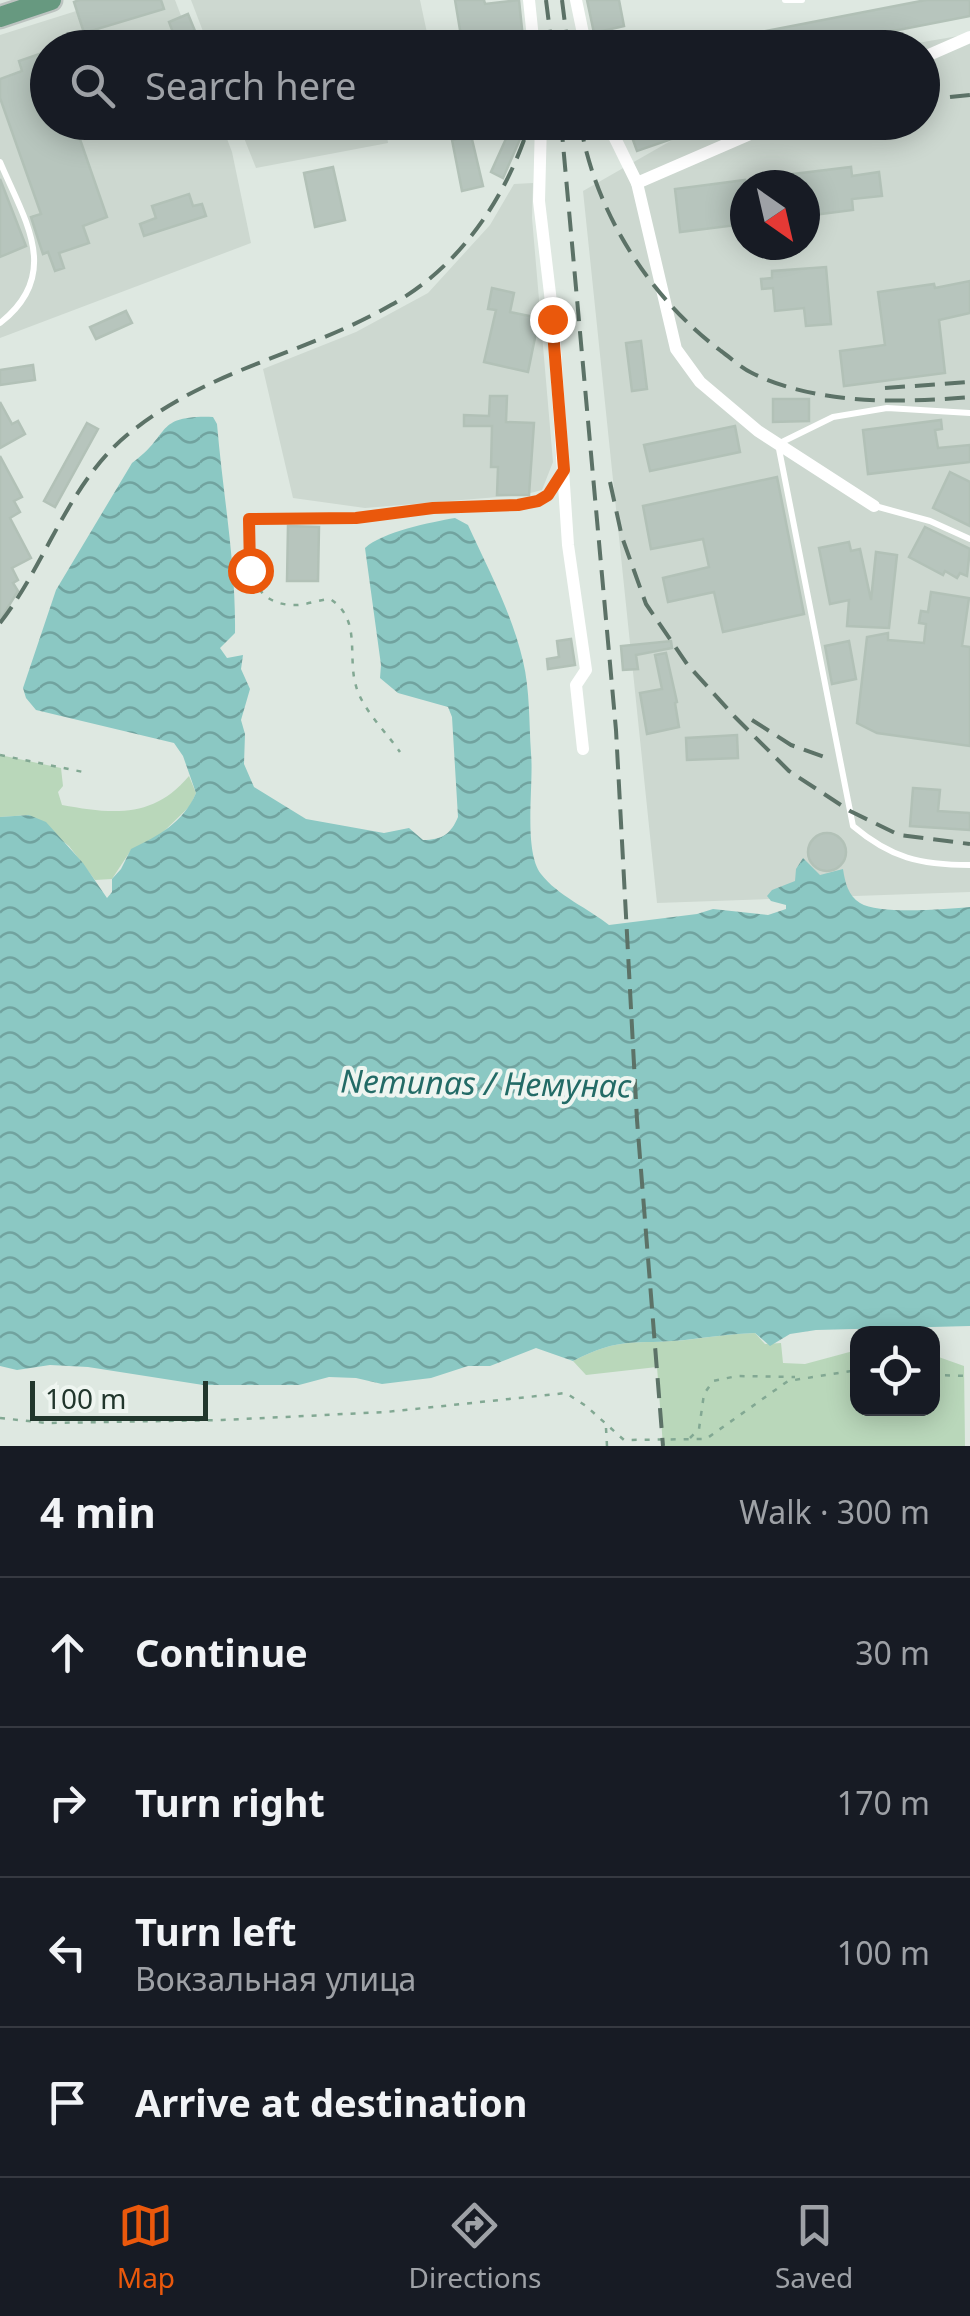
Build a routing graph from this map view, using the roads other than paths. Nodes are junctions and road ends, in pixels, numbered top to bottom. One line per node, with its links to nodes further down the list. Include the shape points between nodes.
1 (51, 0): 6 (main road)
2 (529, 0): 7 (street)
3 (576, 0): 8 (street)
4 (785, 0): 5 (lane)
5 (802, 0)
6 (0, 17)
7 (532, 30)
8 (582, 30)
9 (970, 37): 10 (street)
10 (940, 50)
11 (541, 140): 19 (street, via 539,201)
12 (616, 140): 15 (street)
13 (736, 140): 15 (street)
14 (0, 162): 16 (lane, via 36,249 36,269)
15 (637, 183): 18 (street, via 676,349 700,382)
16 (0, 323)
17 (970, 413): 18 (lane, via 887,408 833,417)
18 (778, 444): 20 (street); 24 (lane, via 853,826 880,848 936,865)
19 (564, 470): 21 (lane, via 548,495 518,505); 23 (street, via 586,670 576,686)
20 (874, 506): 22 (lane)
21 (249, 519)
22 (970, 539)
23 (583, 749)
24 (970, 865)

